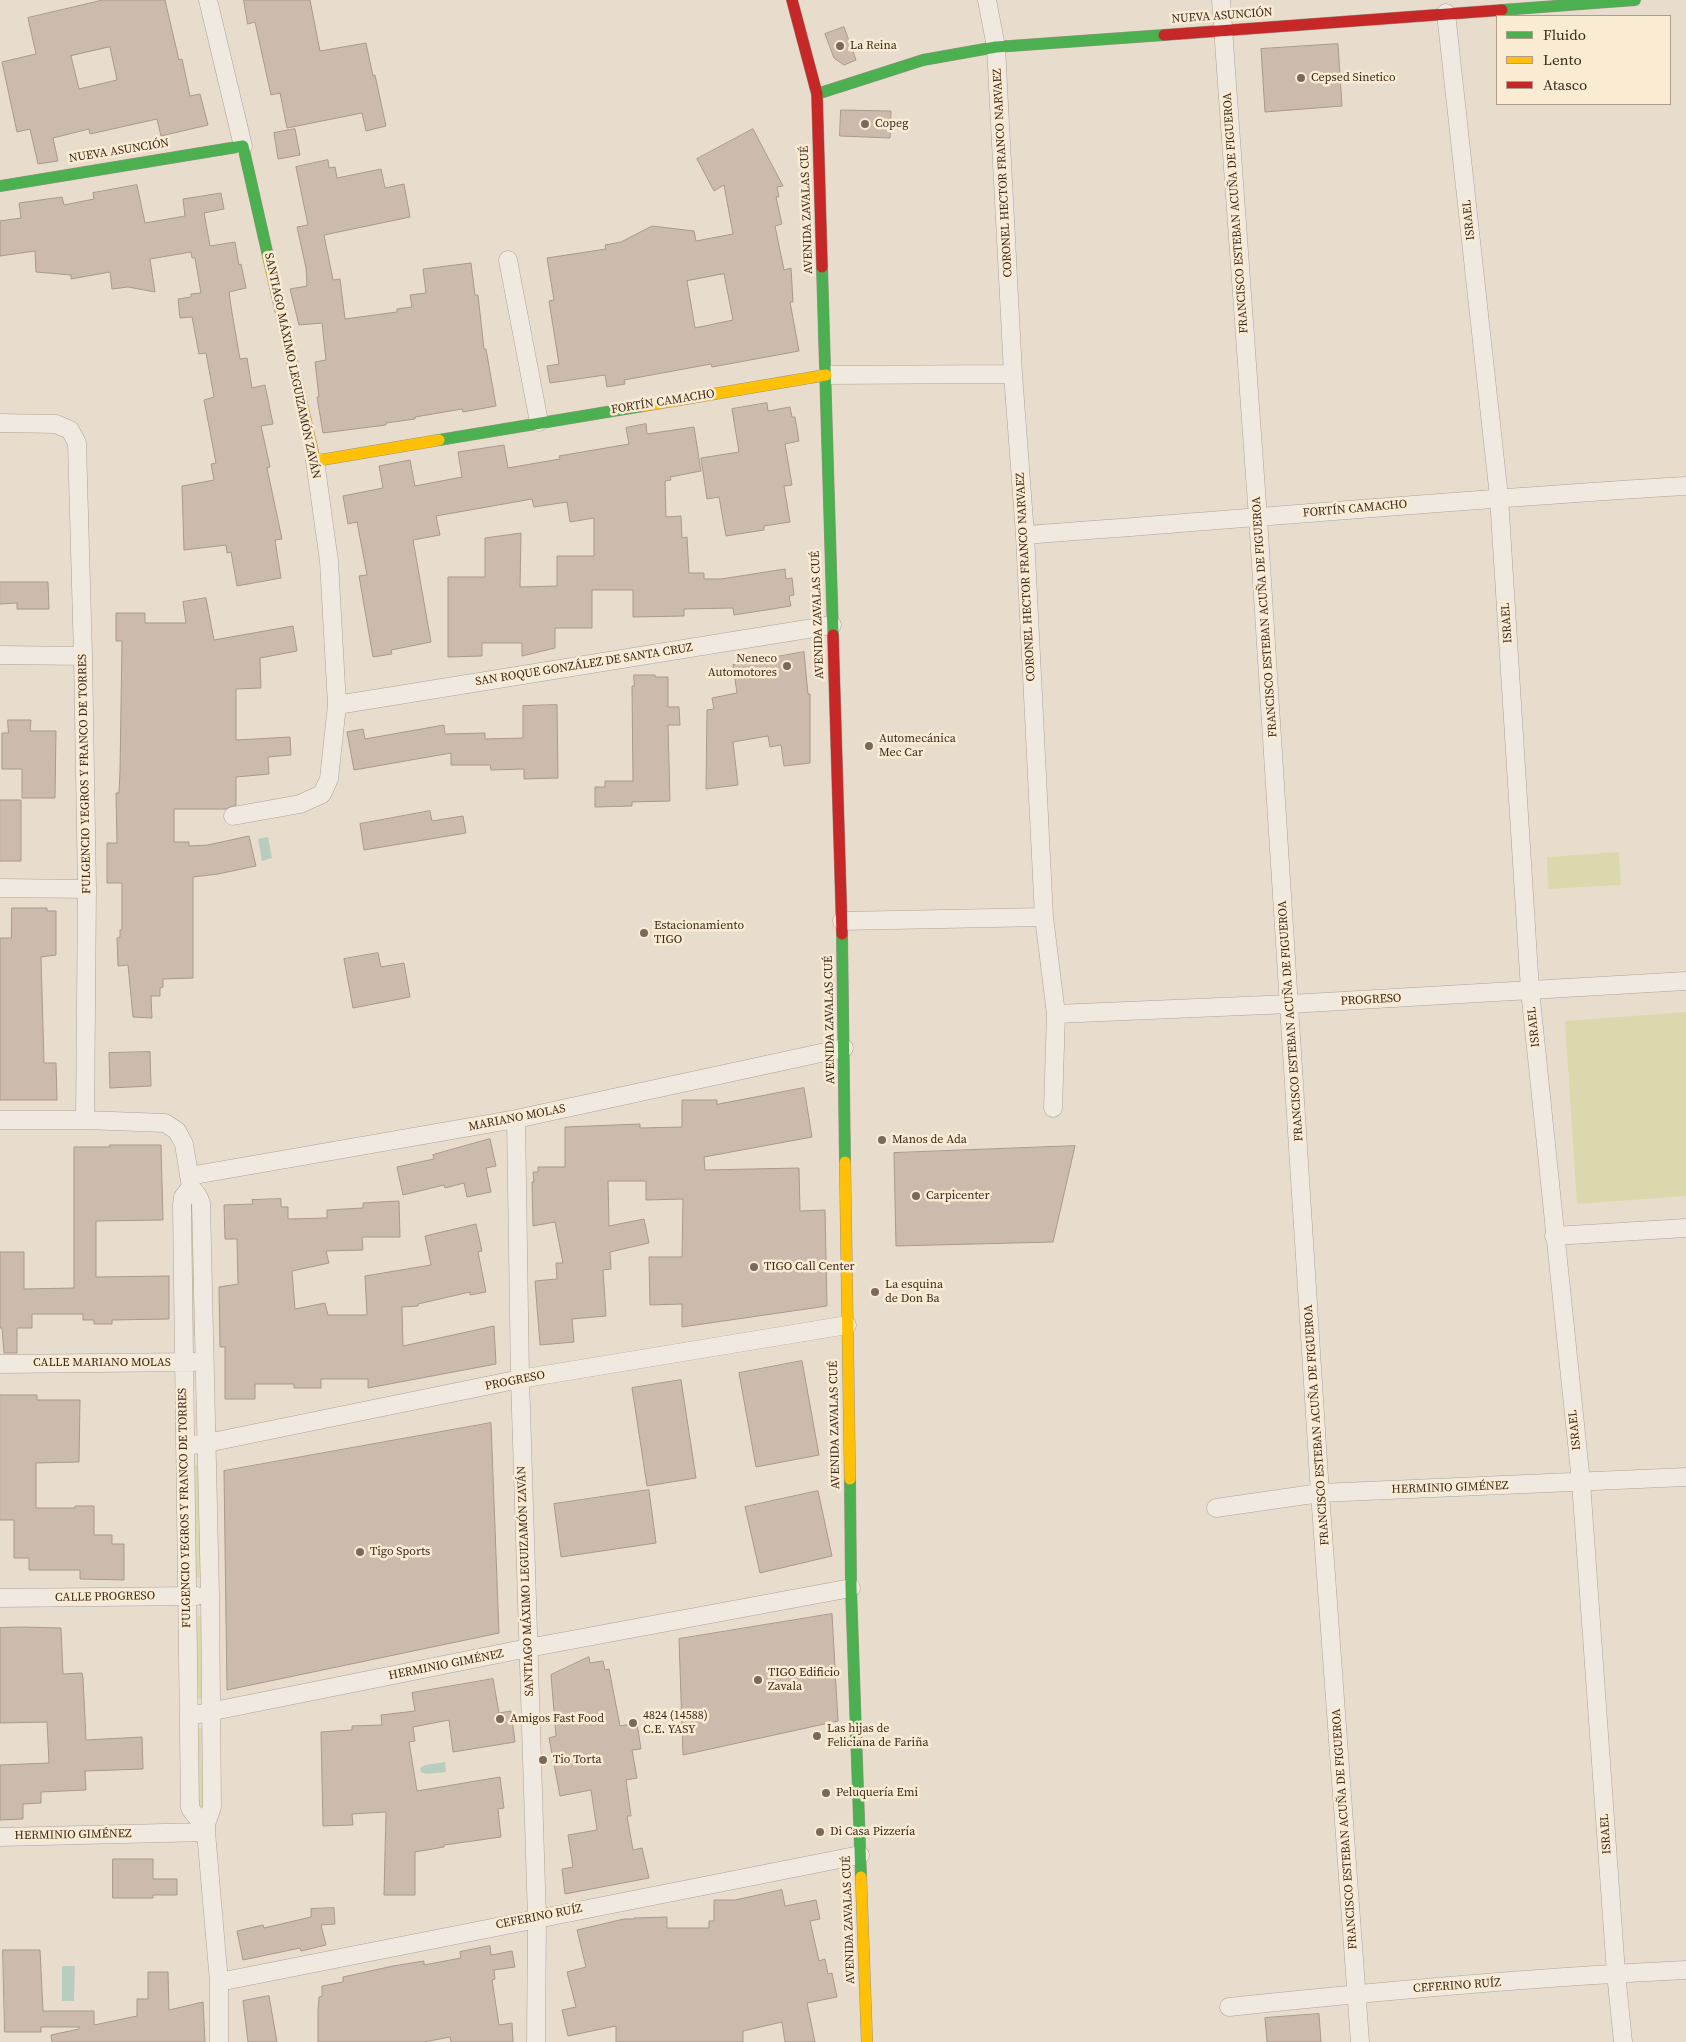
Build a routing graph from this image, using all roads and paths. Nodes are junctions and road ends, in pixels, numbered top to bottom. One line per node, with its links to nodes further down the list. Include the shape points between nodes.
1 (208, 0): 10 (street, SANTIAGO MÁXIMO LEGUIZAMÓN ZAVÁN)
2 (792, 0): 9 (main road, AVENIDA ZAVALAS CUÉ)
3 (987, 0): 8 (street, CORONEL HECTOR FRANCO NARVAEZ)
4 (1221, 0): 7 (street, FRANCISCO ESTEBAN ACUÑA DE FIGUEROA)
5 (1635, 0): 6 (main road, NUEVA ASUNCIÓN)
6 (1446, 13): 7 (main road, NUEVA ASUNCIÓN); 19 (street, ISRAEL)
7 (1223, 30): 8 (main road, NUEVA ASUNCIÓN); 20 (street, FRANCISCO ESTEBAN ACUÑA DE FIGUEROA)
8 (996, 47): 9 (main road, NUEVA ASUNCIÓN, via 923,60); 13 (street, CORONEL HECTOR FRANCO NARVAEZ)
9 (817, 94): 14 (main road, AVENIDA ZAVALAS CUÉ)
10 (243, 146): 11 (main road, NUEVA ASUNCIÓN); 17 (main road, SANTIAGO MÁXIMO LEGUIZAMÓN ZAVÁN)
11 (0, 186)
12 (508, 260): 15 (street)
13 (1014, 374): 14 (street, FORTÍN CAMACHO); 21 (street, CORONEL HECTOR FRANCO NARVAEZ)
14 (826, 375): 15 (main road, FORTÍN CAMACHO); 22 (main road, AVENIDA ZAVALAS CUÉ)
15 (539, 422): 17 (main road, FORTÍN CAMACHO)
16 (0, 423): 24 (street, FULGENCIO YEGROS Y FRANCO DE TORRES, via 56,424 70,430 77,443)
17 (315, 461): 25 (street, SANTIAGO MÁXIMO LEGUIZAMÓN ZAVÁN, via 329,561)
18 (1686, 486): 19 (street, FORTÍN CAMACHO)
19 (1499, 497): 20 (street, FORTÍN CAMACHO); 32 (street, ISRAEL)
20 (1258, 518): 21 (street, FORTÍN CAMACHO); 33 (street, FRANCISCO ESTEBAN ACUÑA DE FIGUEROA)
21 (1025, 535): 29 (street, CORONEL HECTOR FRANCO NARVAEZ)
22 (832, 625): 25 (street, SAN ROQUE GONZÁLEZ DE SANTA CRUZ); 30 (main road, AVENIDA ZAVALAS CUÉ)
23 (0, 655): 24 (street)
24 (83, 656): 28 (street, FULGENCIO YEGROS Y FRANCO DE TORRES)
25 (337, 705): 26 (street, SANTIAGO MÁXIMO LEGUIZAMÓN ZAVÁN, via 329,779 322,794 300,804)
26 (233, 816)
27 (0, 888): 28 (street)
28 (87, 889): 39 (street, FULGENCIO YEGROS Y FRANCO DE TORRES)
29 (1044, 917): 30 (street); 34 (street, CORONEL HECTOR FRANCO NARVAEZ)
30 (842, 921): 35 (main road, AVENIDA ZAVALAS CUÉ)
31 (1686, 981): 32 (street, PROGRESO)
32 (1530, 990): 33 (street, PROGRESO); 42 (street, ISRAEL)
33 (1290, 1004): 34 (street, PROGRESO); 52 (street, FRANCISCO ESTEBAN ACUÑA DE FIGUEROA)
34 (1056, 1014): 36 (street, CORONEL HECTOR FRANCO NARVAEZ)
35 (844, 1048): 37 (street, MARIANO MOLAS); 43 (main road, AVENIDA ZAVALAS CUÉ)
36 (1053, 1108)
37 (516, 1119): 40 (street, MARIANO MOLAS); 47 (street, SANTIAGO MÁXIMO LEGUIZAMÓN ZAVÁN)
38 (0, 1120): 39 (street)
39 (85, 1120): 40 (street, FULGENCIO YEGROS Y FRANCO DE TORRES, via 165,1123 177,1131 184,1144)
40 (190, 1182): 44 (street, FULGENCIO YEGROS Y FRANCO DE TORRES, via 201,1203); 45 (street, FULGENCIO YEGROS Y FRANCO DE TORRES, via 182,1205)
41 (1686, 1228): 42 (street)
42 (1554, 1236): 51 (street, ISRAEL)
43 (847, 1325): 47 (street, PROGRESO); 54 (main road, AVENIDA ZAVALAS CUÉ)
44 (205, 1362): 45 (street, CALLE MARIANO MOLAS); 48 (street, FULGENCIO YEGROS Y FRANCO DE TORRES)
45 (183, 1363): 46 (street, CALLE MARIANO MOLAS); 49 (street, FULGENCIO YEGROS Y FRANCO DE TORRES)
46 (0, 1364)
47 (520, 1379): 48 (street, PROGRESO); 58 (street, SANTIAGO MÁXIMO LEGUIZAMÓN ZAVÁN)
48 (206, 1443): 49 (street, PROGRESO); 55 (street, FULGENCIO YEGROS Y FRANCO DE TORRES)
49 (184, 1446): 56 (street, FULGENCIO YEGROS Y FRANCO DE TORRES)
50 (1686, 1477): 51 (street, HERMINIO GIMÉNEZ)
51 (1581, 1482): 52 (street, HERMINIO GIMÉNEZ); 66 (street, ISRAEL)
52 (1320, 1493): 53 (street, HERMINIO GIMÉNEZ); 68 (street, FRANCISCO ESTEBAN ACUÑA DE FIGUEROA)
53 (1216, 1508)
54 (851, 1588): 58 (street, HERMINIO GIMÉNEZ); 63 (main road, AVENIDA ZAVALAS CUÉ)
55 (210, 1595): 56 (street, CALLE PROGRESO); 59 (street, FULGENCIO YEGROS Y FRANCO DE TORRES)
56 (187, 1596): 57 (street, CALLE PROGRESO); 60 (street, FULGENCIO YEGROS Y FRANCO DE TORRES)
57 (0, 1598)
58 (528, 1648): 59 (street, HERMINIO GIMÉNEZ); 64 (street, SANTIAGO MÁXIMO LEGUIZAMÓN ZAVÁN)
59 (211, 1713): 60 (street, HERMINIO GIMÉNEZ); 61 (street, FULGENCIO YEGROS Y FRANCO DE TORRES, via 212,1807)
60 (189, 1716): 61 (street, FULGENCIO YEGROS Y FRANCO DE TORRES, via 190,1808)
61 (206, 1828): 62 (street, HERMINIO GIMÉNEZ); 67 (street, FULGENCIO YEGROS Y FRANCO DE TORRES)
62 (0, 1837)
63 (860, 1855): 64 (street, CEFERINO RUÍZ); 72 (main road, AVENIDA ZAVALAS CUÉ)
64 (536, 1918): 67 (street, CEFERINO RUÍZ); 71 (street, SANTIAGO MÁXIMO LEGUIZAMÓN ZAVÁN)
65 (1686, 1970): 66 (street, CEFERINO RUÍZ)
66 (1616, 1973): 68 (street, CEFERINO RUÍZ); 74 (street, ISRAEL)
67 (219, 1982): 70 (street, FULGENCIO YEGROS Y FRANCO DE TORRES)
68 (1356, 1994): 69 (street, CEFERINO RUÍZ); 73 (street, FRANCISCO ESTEBAN ACUÑA DE FIGUEROA)
69 (1229, 2007)
70 (219, 2042)
71 (536, 2042)
72 (867, 2042)
73 (1360, 2042)
74 (1623, 2042)

